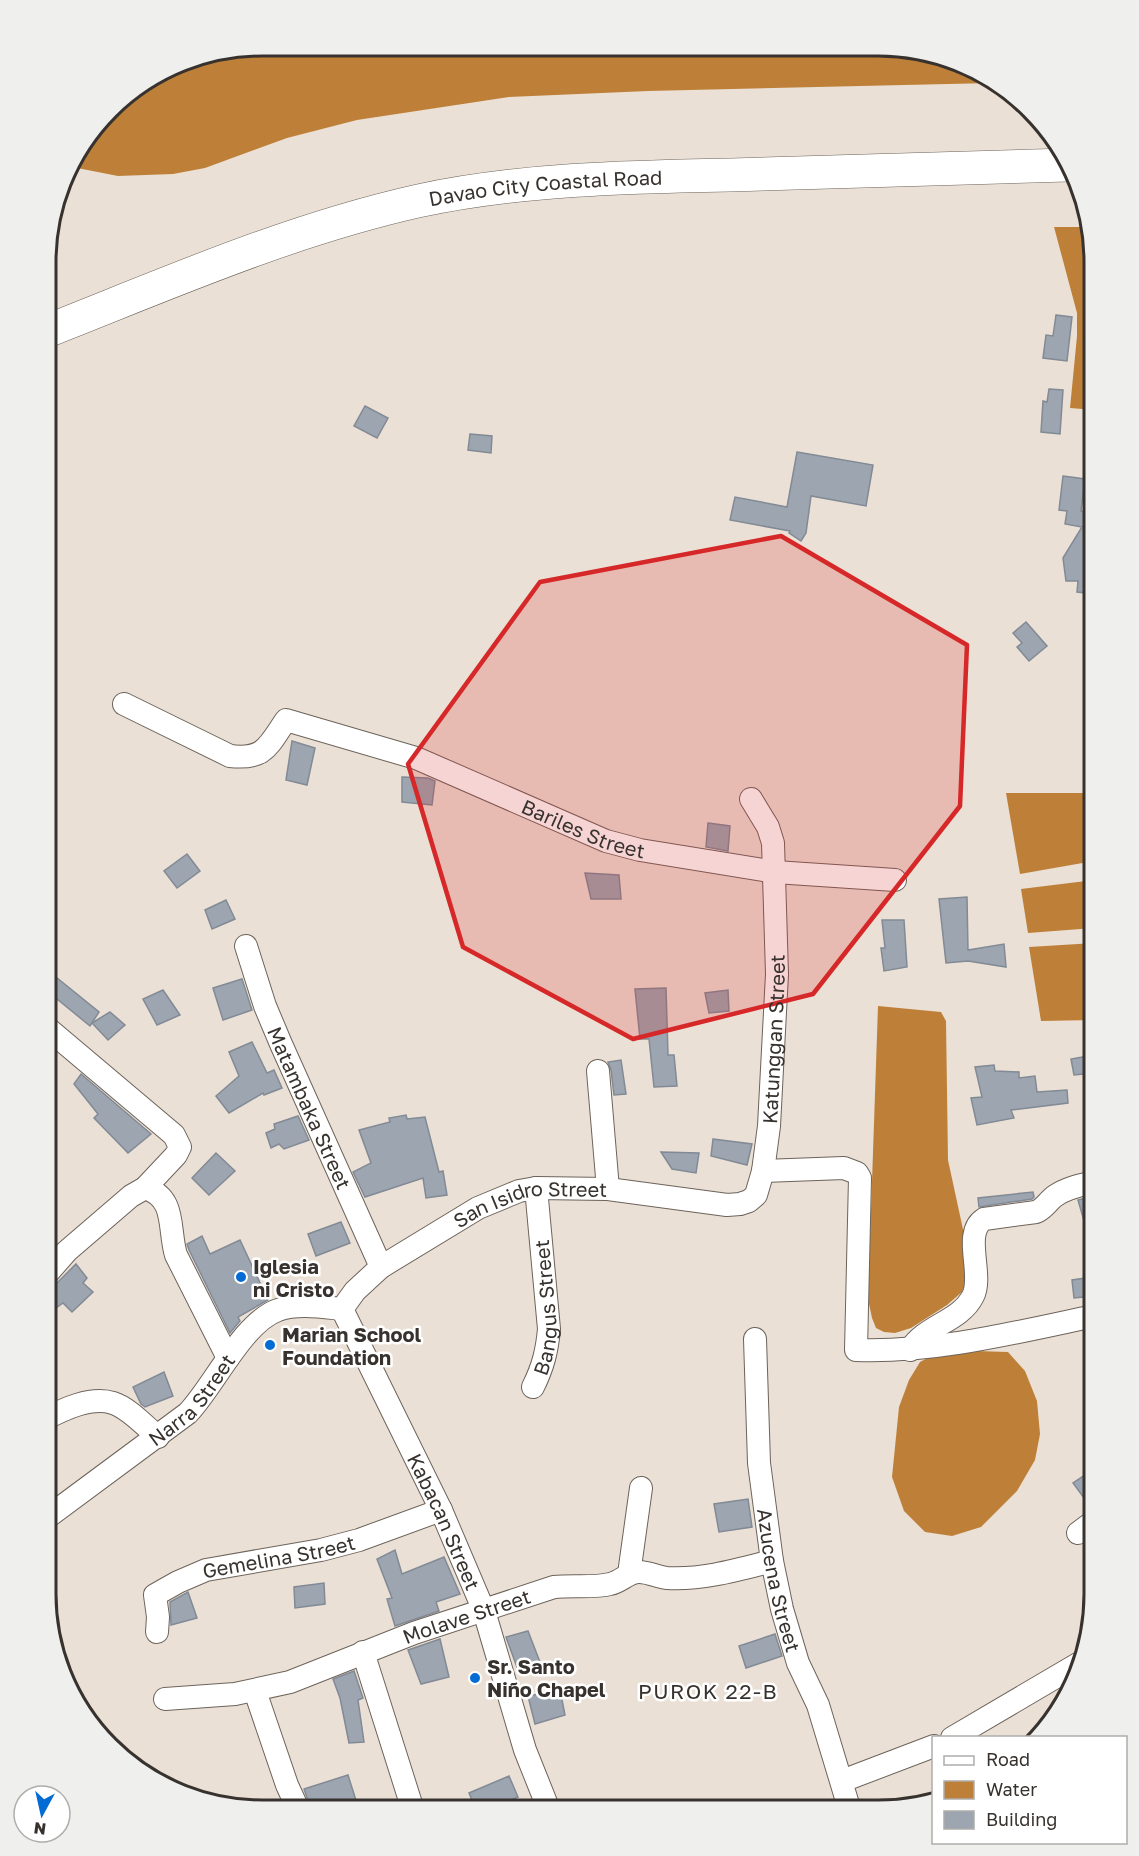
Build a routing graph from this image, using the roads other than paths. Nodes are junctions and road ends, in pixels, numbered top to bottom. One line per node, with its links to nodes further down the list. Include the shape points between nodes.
1 (1060, 165): 2 (main road, Davao City Coastal Road, via 658,177 478,191 369,213 290,237)
2 (56, 328)
3 (124, 705): 5 (street, Bariles Street, via 230,756 256,756 265,751 286,720 416,758 606,841)
4 (751, 799): 5 (street, Katunggan Street, via 768,827)
5 (775, 872): 6 (street, Bariles Street); 10 (street, Katunggan Street, via 777,974 770,1126)
6 (896, 880)
7 (246, 946): 17 (street, Matambaka Street, via 264,1006)
8 (56, 1035): 12 (street, via 178,1141 176,1155)
9 (598, 1071): 14 (street)
10 (763, 1171): 15 (street, Katunggan Street, via 759,1189); 21 (street, via 844,1168 857,1173 861,1185 856,1350)
11 (1083, 1185): 21 (street, via 1062,1191 1036,1212 980,1222 974,1243 977,1278 973,1296 955,1315 919,1338)
12 (145, 1188): 16 (street); 22 (street, via 158,1192 164,1200 176,1255)
13 (536, 1188): 14 (street, San Isidro Street); 17 (street, San Isidro Street, via 478,1208); 23 (street, Bangus Street, via 549,1329 543,1367)
14 (608, 1189): 15 (street, San Isidro Street, via 727,1204)
15 (749, 1201)
16 (56, 1264)
17 (381, 1267): 18 (street, San Isidro Street)
18 (342, 1309): 22 (street, Narra Street, via 280,1309 250,1330); 27 (street, Kabacan Street)
19 (1083, 1318): 21 (street)
20 (755, 1339): 29 (street, Azucena Street, via 759,1464)
21 (910, 1350)
22 (228, 1358): 25 (street, Narra Street, via 197,1404)
23 (533, 1387)
24 (56, 1414): 25 (street, via 81,1404 113,1403)
25 (158, 1437): 28 (street, Narra Street)
26 (642, 1488): 30 (street)
27 (441, 1510): 31 (street, Kabacan Street); 32 (street, Gemelina Street, via 321,1550 229,1565 187,1578 155,1595)
28 (56, 1512)
29 (772, 1561): 30 (street, Molave Street, via 705,1576 664,1578 639,1572); 39 (street, Azucena Street, via 798,1663 818,1705)
30 (629, 1574): 31 (street, Molave Street, via 608,1585 554,1587)
31 (484, 1611): 33 (street, Molave Street); 42 (street, Kabacan Street, via 525,1750)
32 (157, 1632)
33 (363, 1652): 35 (street, Molave Street, via 290,1682); 41 (street)
34 (1070, 1669): 37 (street)
35 (255, 1691): 36 (street, Molave Street); 40 (street)
36 (165, 1699)
37 (954, 1736)
38 (932, 1746): 39 (street)
39 (842, 1781): 43 (street, Azucena Street)
40 (294, 1800)
41 (410, 1800)
42 (545, 1800)
43 (847, 1800)

